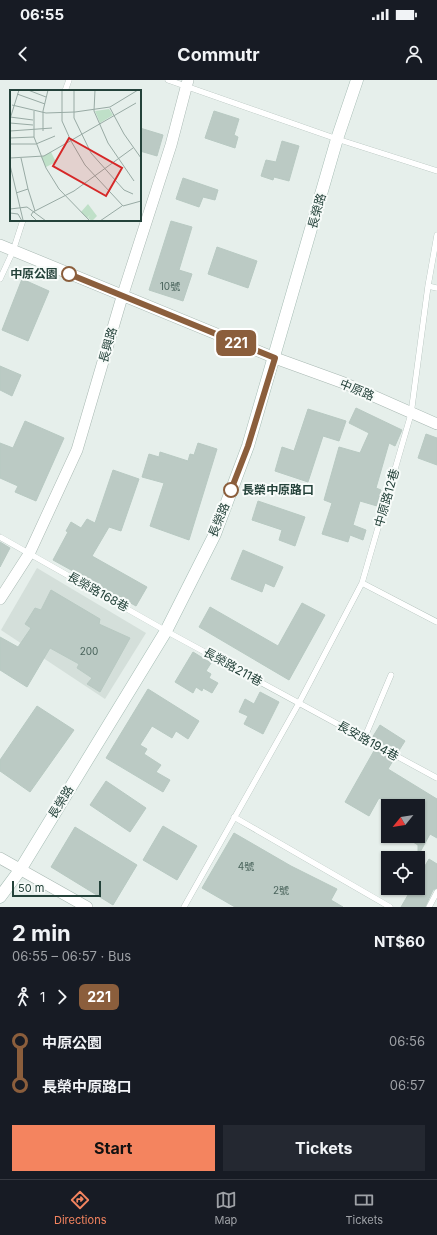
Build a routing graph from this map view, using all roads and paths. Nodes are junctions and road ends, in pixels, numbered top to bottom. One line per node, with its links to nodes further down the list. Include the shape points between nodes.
1 (69, 80): 5 (lane)
2 (168, 80): 4 (lane)
3 (358, 80): 6 (street, 長榮路)
4 (187, 84): 6 (lane); 15 (street, 長興路, via 171,145)
5 (65, 90)
6 (337, 139): 7 (lane); 16 (street, 長榮路)
7 (437, 171)
8 (23, 221): 11 (lane)
9 (437, 235): 13 (lane, 中原路12巷)
10 (0, 245): 11 (street, 中原路)
11 (13, 251): 12 (lane); 15 (street, 中原路)
12 (0, 280)
13 (428, 286): 14 (lane); 17 (lane, 中原路12巷)
14 (437, 288)
15 (122, 297): 16 (street, 中原路); 20 (street, 長興路, via 77,450)
16 (275, 358): 17 (street, 中原路, via 344,383); 24 (street, 長榮路, via 248,446 215,534)
17 (411, 414): 18 (street, 中原路); 21 (lane, 中原路12巷)
18 (437, 424)
19 (0, 537): 20 (lane, 長榮路168巷)
20 (29, 554): 22 (street, 長興路); 24 (lane, 長榮路168巷)
21 (362, 583): 23 (lane); 26 (lane, 中原路12巷)
22 (0, 599)
23 (437, 622)
24 (166, 631): 26 (lane, 長榮路211巷); 31 (street, 長榮路)
25 (392, 675): 27 (lane)
26 (299, 704): 27 (lane, 長安路194巷); 29 (lane, 中原路12巷)
27 (364, 739): 28 (lane, 長安路194巷)
28 (437, 778)
29 (234, 817): 35 (lane, 中原路12巷); 36 (lane)
30 (0, 858): 31 (street)
31 (20, 870): 33 (street, 長榮路); 34 (street)
32 (437, 892): 37 (lane)
33 (0, 897)
34 (87, 907)
35 (184, 907)
36 (390, 907)
37 (429, 907)

